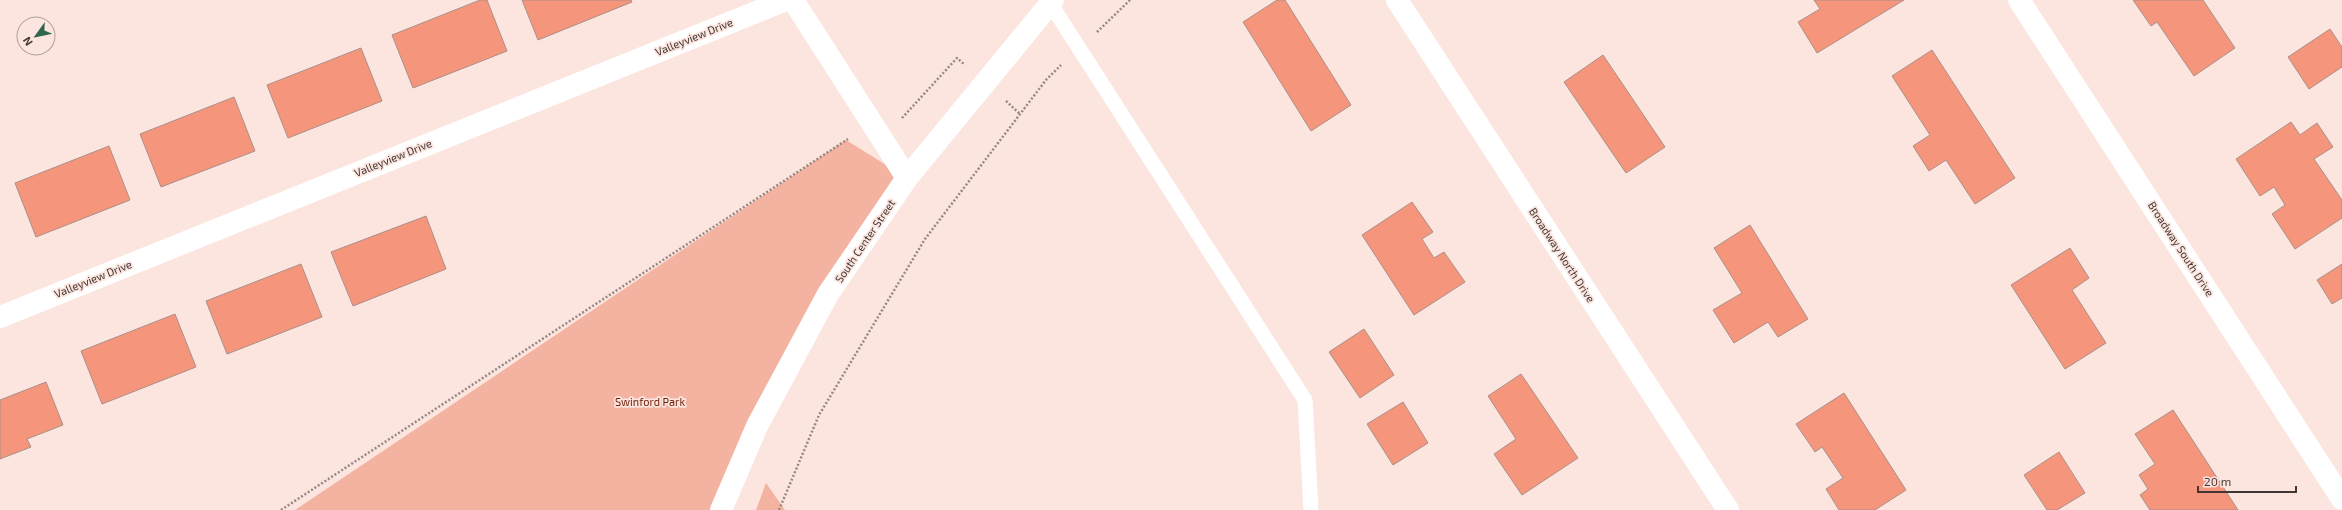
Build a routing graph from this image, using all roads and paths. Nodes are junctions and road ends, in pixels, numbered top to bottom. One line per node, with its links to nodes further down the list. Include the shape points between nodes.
1 (786, 0): 10 (street, Valleyview Drive)
2 (793, 0): 8 (street)
3 (1130, 0): 7 (path)
4 (1397, 0): 16 (street, Broadway North Drive)
5 (2019, 0): 11 (street, Broadway South Drive)
6 (1052, 1): 7 (lane); 9 (street, South Center Street)
7 (1079, 48): 14 (path, via 1046,80 925,239 819,415); 15 (lane, via 1305,400)
8 (874, 126): 9 (street); 12 (path, via 839,144)
9 (907, 178): 13 (street, South Center Street, via 828,294 757,426)
10 (0, 317)
11 (2342, 499)
12 (281, 510)
13 (720, 510)
14 (779, 510)
15 (1311, 510)
16 (1728, 510)

